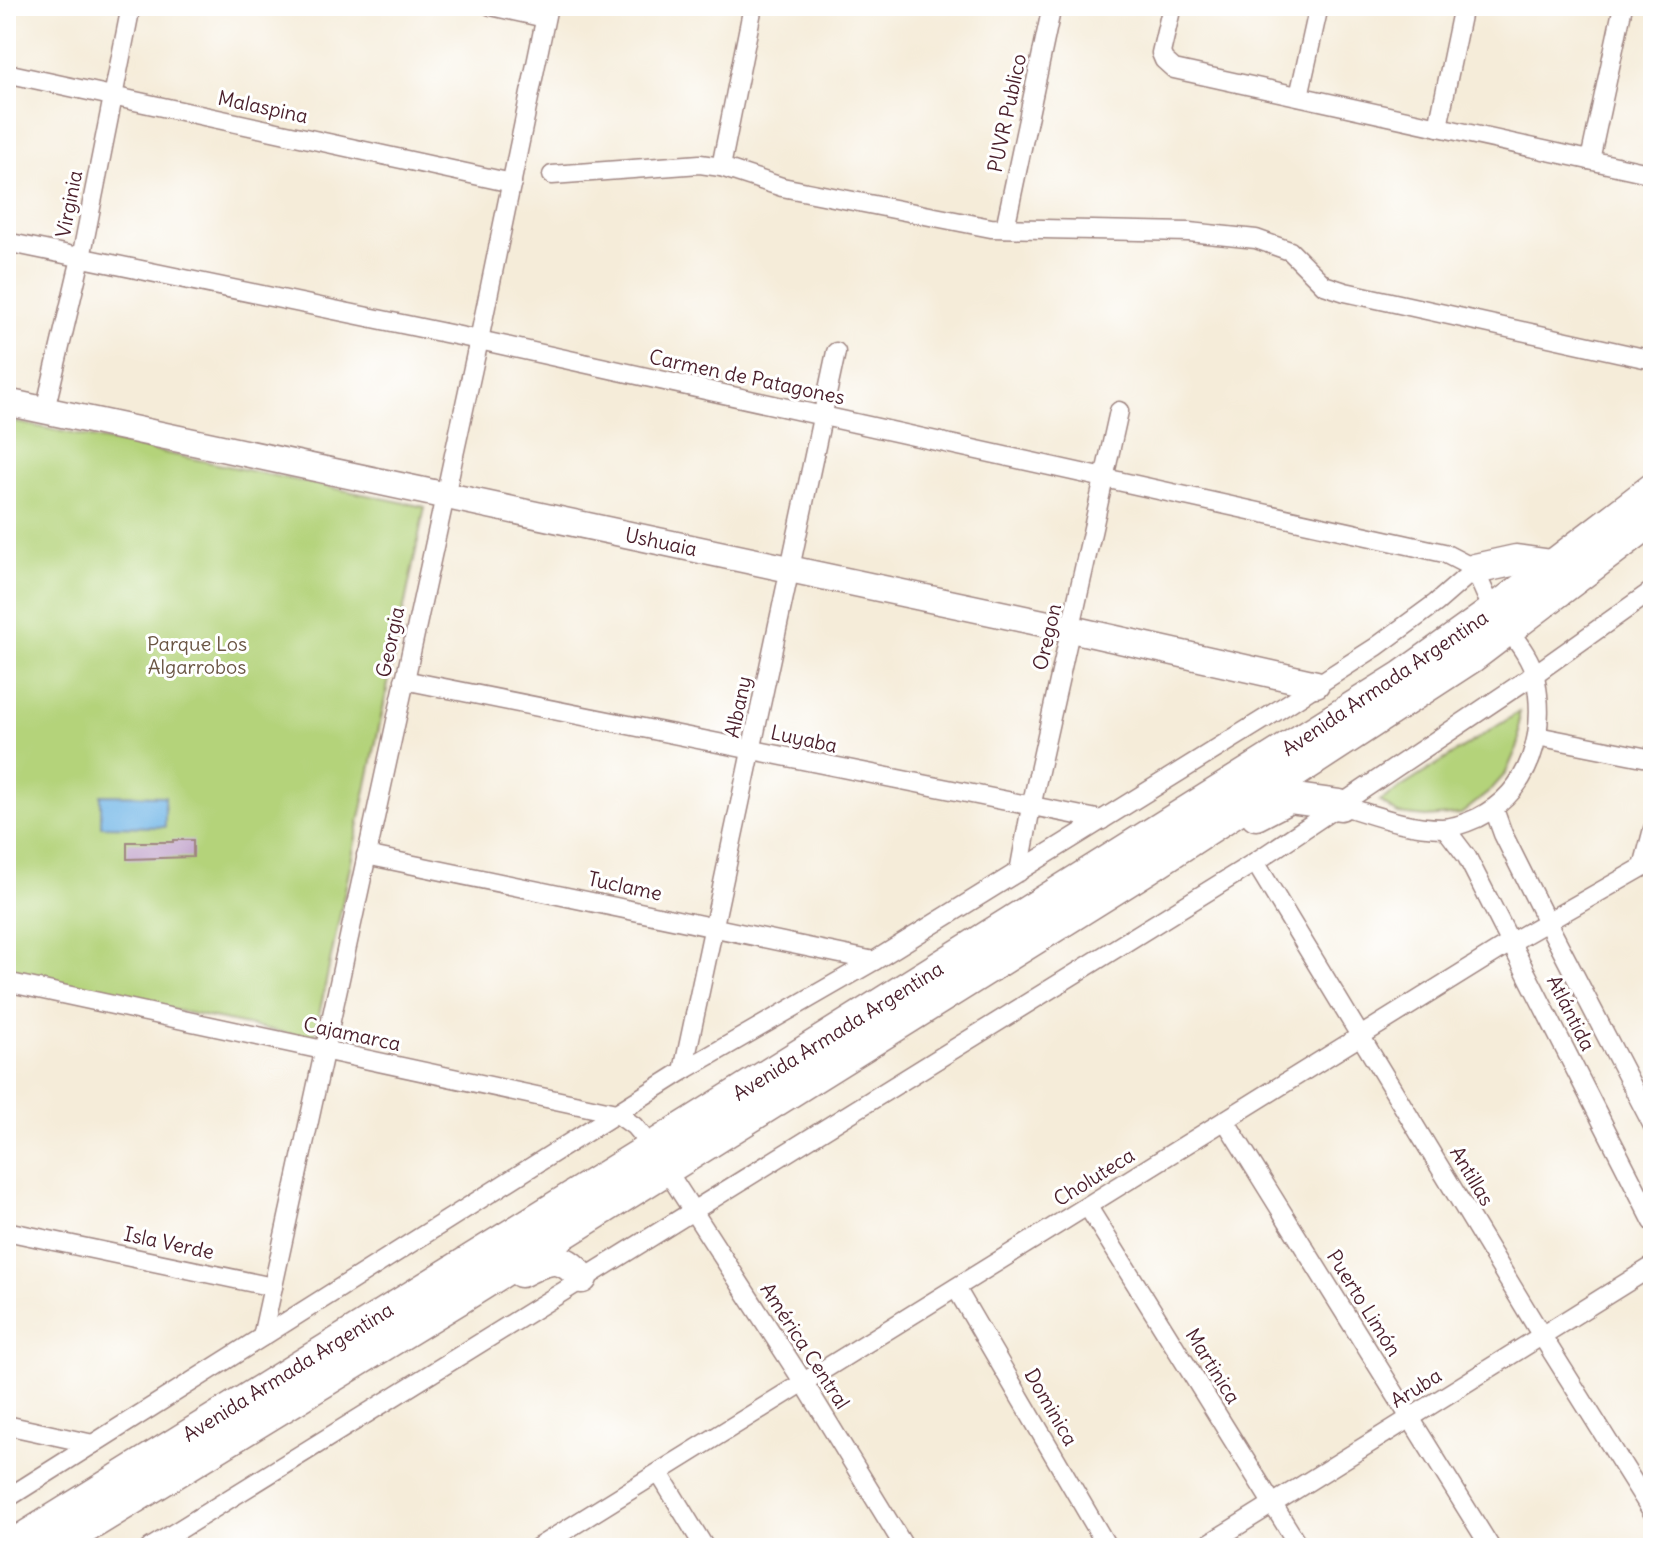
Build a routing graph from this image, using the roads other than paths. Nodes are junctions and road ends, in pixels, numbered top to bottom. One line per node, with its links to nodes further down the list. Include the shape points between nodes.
1 (131, 6): 12 (street, Virginia)
2 (491, 6): 9 (street)
3 (753, 6): 15 (street)
4 (1052, 6): 19 (street, PUVR Publico)
5 (1172, 6): 11 (street, via 1161,53 1174,69)
6 (1319, 6): 11 (street)
7 (1463, 6): 13 (street)
8 (1623, 6): 14 (street)
9 (546, 12): 18 (street, Georgia)
10 (6, 73): 12 (street, Malaspina)
11 (1299, 96): 13 (street)
12 (113, 97): 18 (street, Malaspina); 21 (street, Virginia)
13 (1438, 127): 14 (street)
14 (1590, 160): 16 (street)
15 (721, 167): 17 (street); 19 (street, via 782,187)
16 (1653, 174)
17 (552, 175)
18 (512, 183): 22 (street, Georgia)
19 (1005, 228): 24 (street, via 1189,232 1256,239 1290,251 1324,285 1345,292)
20 (6, 242): 21 (street, Carmen de Patagones)
21 (81, 258): 22 (street, Carmen de Patagones); 26 (street, Virginia)
22 (479, 340): 28 (street, Carmen de Patagones); 31 (street, Georgia)
23 (836, 352): 28 (street, Albany)
24 (1653, 360)
25 (6, 402): 26 (main road, Ushuaia)
26 (45, 410): 31 (main road, Ushuaia)
27 (1119, 411): 29 (street, Oregon)
28 (823, 417): 29 (street, Carmen de Patagones); 34 (street, Albany)
29 (1105, 478): 35 (street, Carmen de Patagones, via 1444,553); 38 (street, Oregon)
30 (1653, 488): 33 (main road, Avenida Armada Argentina)
31 (444, 495): 34 (main road, Ushuaia); 40 (street, Georgia)
32 (1653, 520): 37 (main road, Avenida Armada Argentina)
33 (1552, 565): 35 (main road, via 1516,560); 37 (main road, Avenida Armada Argentina)
34 (790, 569): 38 (main road, Ushuaia); 43 (street, Albany)
35 (1475, 569): 37 (street); 41 (street, Avenida Armada Argentina, via 1376,647)
36 (1650, 599): 39 (street)
37 (1501, 620): 39 (street); 53 (main road, Avenida Armada Argentina, via 1471,658); 67 (main road, Avenida Armada Argentina, via 1230,785)
38 (1071, 629): 41 (main road, Ushuaia); 46 (street, Oregon)
39 (1535, 674): 42 (street); 45 (street)
40 (404, 680): 43 (street, Luyaba); 51 (street, Georgia)
41 (1316, 684): 48 (street, Avenida Armada Argentina)
42 (1537, 736): 44 (street); 47 (street, via 1523,779)
43 (751, 750): 46 (street, Luyaba); 57 (street, Albany)
44 (1653, 759)
45 (1340, 805): 49 (street, via 1398,823); 52 (street); 53 (main road, via 1279,801 1177,859)
46 (1031, 807): 48 (street, Luyaba); 54 (street, Oregon)
47 (1494, 809): 49 (street); 56 (street, Atlántida)
48 (1102, 820): 54 (street, Avenida Armada Argentina)
49 (1445, 828): 58 (street, Atlántida, via 1463,849)
50 (1653, 829): 55 (street, Choluteca)
51 (366, 855): 57 (street, Tuclame); 62 (street, Georgia)
52 (1255, 862): 61 (street, Antillas); 69 (street)
53 (1147, 869): 67 (main road, Avenida Armada Argentina)
54 (1019, 872): 59 (street, Avenida Armada Argentina)
55 (1648, 875): 56 (street, Choluteca)
56 (1547, 922): 58 (street, Choluteca); 66 (street, Atlántida)
57 (714, 927): 59 (street, Tuclame); 63 (street, Albany)
58 (1510, 943): 61 (street, Choluteca); 70 (street, Atlántida)
59 (874, 961): 63 (street, Avenida Armada Argentina)
60 (6, 982): 62 (street, Cajamarca)
61 (1361, 1036): 65 (street, Choluteca); 77 (street, Antillas)
62 (324, 1050): 64 (street, Cajamarca); 74 (street, Georgia)
63 (683, 1071): 64 (street, Avenida Armada Argentina)
64 (616, 1113): 67 (street, Cajamarca, via 634,1126); 78 (street, Avenida Armada Argentina)
65 (1226, 1122): 68 (street, Choluteca); 80 (street, Puerto Limón)
66 (1653, 1126)
67 (658, 1157): 69 (street, América Central); 76 (main road, Avenida Armada Argentina); 87 (main road, Avenida Armada Argentina)
68 (1088, 1207): 75 (street, Choluteca); 85 (street, Martinica)
69 (692, 1213): 73 (street); 79 (street, América Central)
70 (1653, 1222)
71 (6, 1231): 74 (street, Isla Verde)
72 (1653, 1266): 77 (street, Aruba)
73 (582, 1278): 76 (main road, via 554,1259); 89 (street)
74 (273, 1287): 78 (street)
75 (956, 1288): 79 (street, Choluteca); 93 (street, Dominica)
76 (458, 1300): 88 (main road, Avenida Armada Argentina)
77 (1542, 1336): 80 (street, Aruba); 86 (street, Antillas)
78 (262, 1337): 82 (street, Avenida Armada Argentina)
79 (804, 1383): 83 (street, Choluteca); 92 (street, América Central)
80 (1410, 1418): 85 (street, Aruba); 96 (street, Puerto Limón)
81 (6, 1425): 82 (street)
82 (93, 1444): 84 (street, Avenida Armada Argentina)
83 (659, 1473): 90 (street, Choluteca); 91 (street)
84 (6, 1499)
85 (1273, 1504): 94 (street, Aruba); 95 (street, Martinica)
86 (1653, 1513)
87 (7, 1548)
88 (53, 1548)
89 (150, 1548)
90 (537, 1548)
91 (705, 1548)
92 (905, 1548)
93 (1108, 1548)
94 (1202, 1548)
95 (1300, 1548)
96 (1491, 1548)

